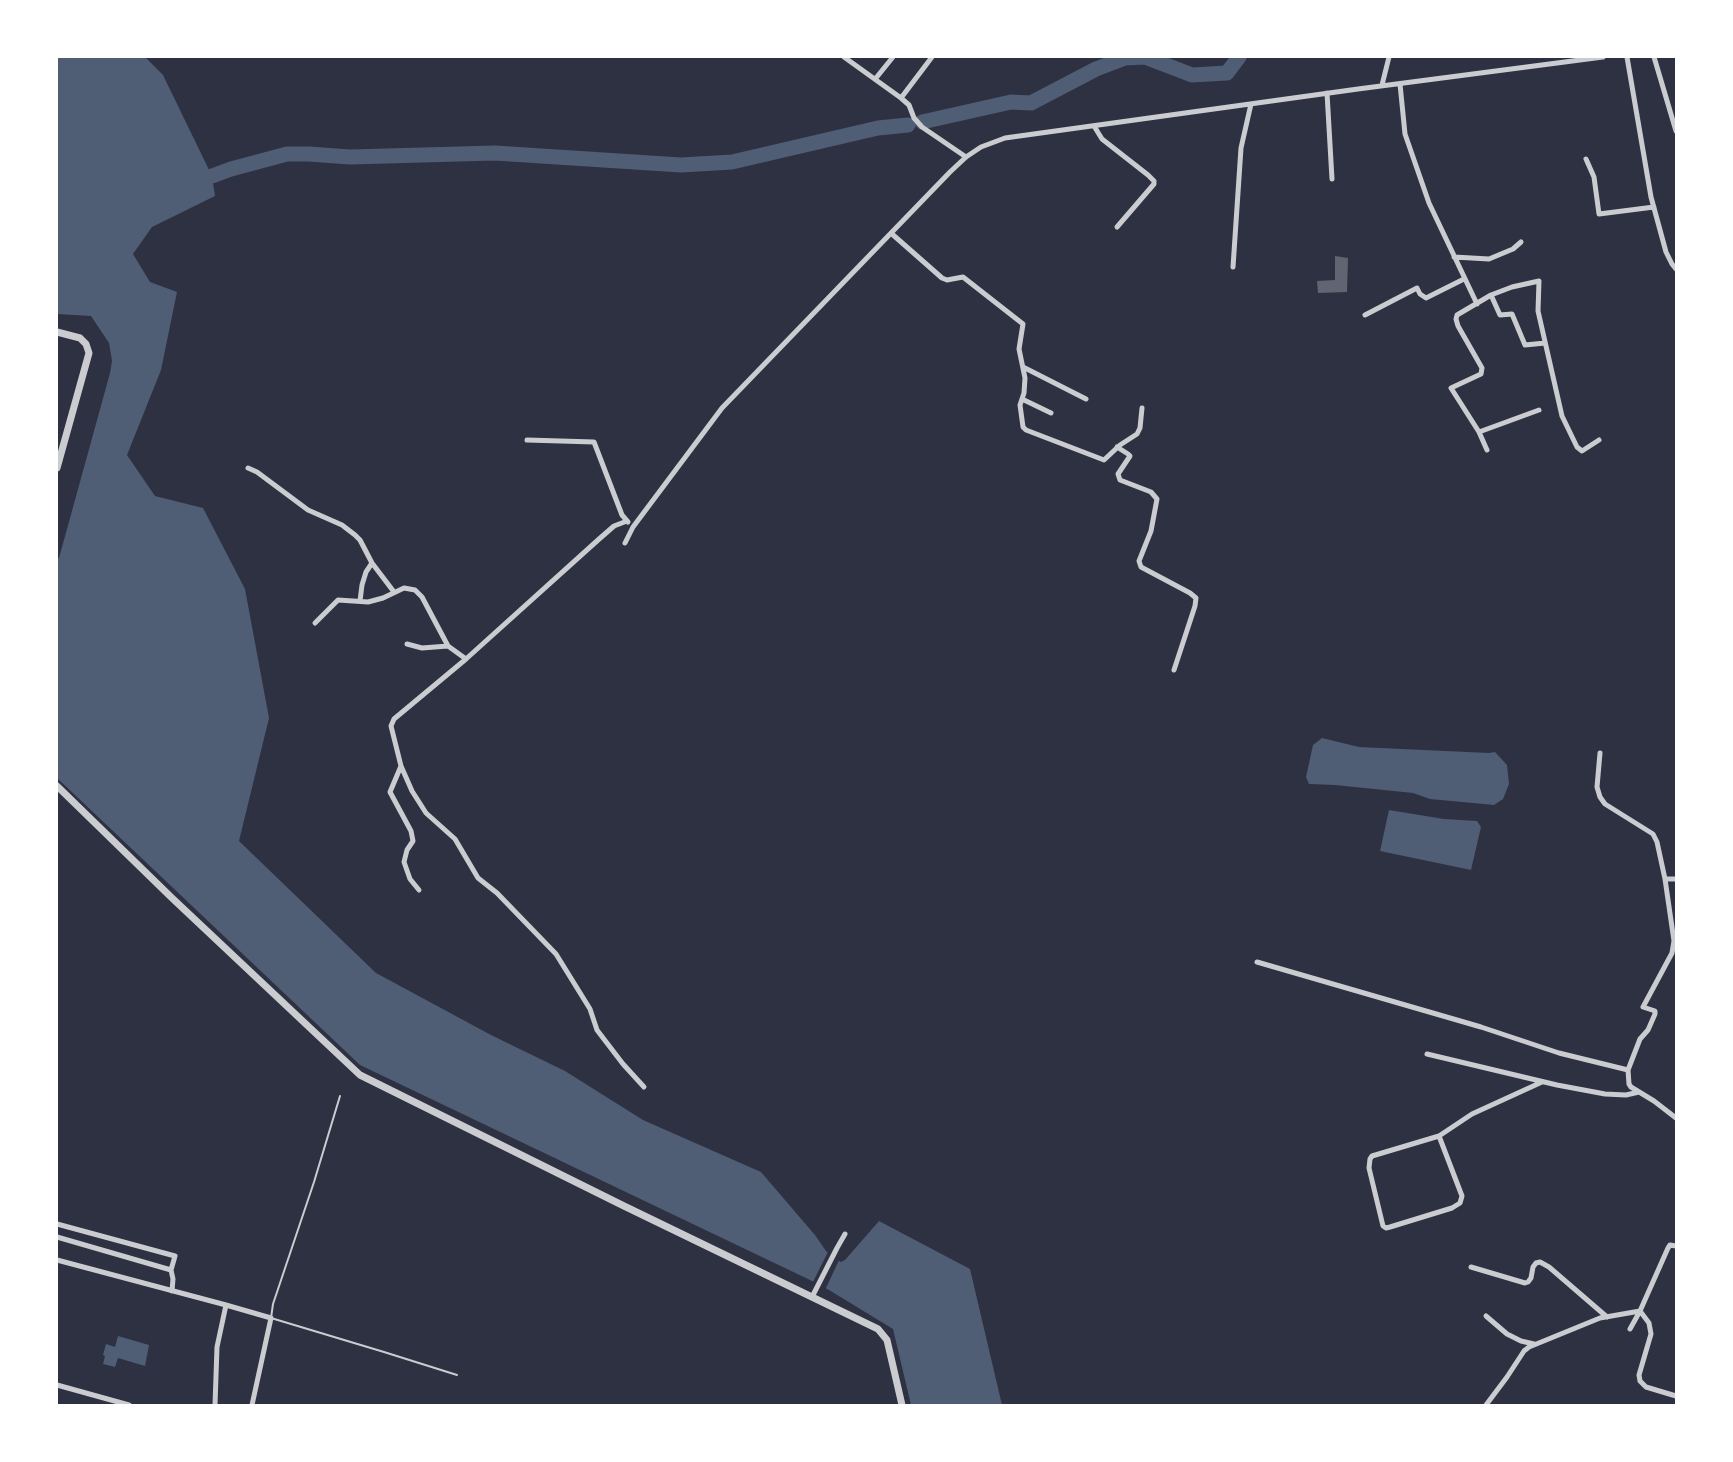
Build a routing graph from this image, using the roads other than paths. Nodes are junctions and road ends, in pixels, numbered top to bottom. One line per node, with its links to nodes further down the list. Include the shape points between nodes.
1 (844, 57): 8 (street)
2 (893, 57): 9 (street)
3 (932, 57): 13 (street)
4 (1389, 57): 11 (street)
5 (1603, 57): 10 (street)
6 (1627, 57): 20 (street)
7 (1654, 57): 16 (street)
8 (852, 59): 9 (street)
9 (876, 78): 13 (street)
10 (1400, 84): 11 (street); 24 (street, via 1405,134 1429,203)
11 (1382, 85): 12 (street)
12 (1327, 93): 14 (street); 19 (street)
13 (901, 98): 17 (street, via 922,127)
14 (1251, 104): 15 (street); 25 (street, via 1241,148)
15 (1095, 126): 17 (street, via 1005,138); 21 (street, via 1102,139 1154,181)
16 (1676, 131)
17 (966, 157): 22 (street)
18 (1586, 159): 20 (street, via 1594,177 1599,213)
19 (1332, 179)
20 (1654, 207): 26 (street, via 1666,252)
21 (1118, 227)
22 (891, 234): 33 (street, via 942,278 963,277 1020,321 1024,328 1019,349); 47 (street, via 722,408)
23 (1521, 242): 24 (street, via 1489,259)
24 (1454, 256): 27 (street)
25 (1233, 267)
26 (1676, 269)
27 (1464, 279): 29 (street); 30 (street, via 1426,298 1417,288)
28 (1491, 295): 29 (street); 32 (street, via 1500,315 1512,314 1525,345); 32 (street, via 1539,281 1538,311)
29 (1477, 304): 39 (street, via 1456,319 1482,368 1481,374 1451,388)
30 (1365, 315)
31 (57, 332): 44 (street, via 80,338 89,353)
32 (1545, 343): 41 (street, via 1562,416 1577,447 1582,451)
33 (1023, 367): 34 (street); 35 (street)
34 (1022, 399): 38 (street); 42 (street, via 1023,426 1030,433 1101,460)
35 (1086, 399)
36 (1142, 408): 42 (street, via 1137,434)
37 (1539, 411): 39 (street)
38 (1051, 413)
39 (1479, 432): 43 (street)
40 (527, 440): 46 (street, via 594,442)
41 (1599, 440)
42 (1117, 447): 56 (street, via 1130,456 1118,474 1120,480 1151,492 1157,499 1151,531 1139,561 1141,567 1196,598)
43 (1487, 450)
44 (57, 468)
45 (248, 468): 49 (street, via 308,510 342,525 360,540)
46 (627, 521): 47 (street); 55 (street, via 614,526)
47 (633, 527): 48 (street)
48 (625, 543)
49 (372, 563): 50 (street); 51 (street)
50 (394, 592): 51 (street, via 368,602); 54 (street, via 404,588 422,597)
51 (360, 601): 52 (street, via 338,600)
52 (315, 623)
53 (407, 644): 54 (street, via 422,648)
54 (448, 646): 55 (street)
55 (466, 659): 58 (street, via 394,719 392,734)
56 (1174, 670)
57 (1600, 753): 60 (street, via 1600,797 1653,834)
58 (401, 766): 62 (street, via 390,792 411,831 413,841 404,862); 68 (street, via 426,813 455,839 478,878 556,954 590,1009 597,1030)
59 (57, 786): 81 (street, via 360,1075)
60 (1665, 879): 61 (street); 63 (street)
61 (1676, 879)
62 (419, 890)
63 (1673, 957): 66 (street, via 1643,1007 1655,1014)
64 (1257, 962): 66 (street)
65 (1427, 1054): 67 (street)
66 (1628, 1070): 69 (street, via 1629,1084)
67 (1542, 1082): 69 (street, via 1605,1094); 72 (street, via 1472,1114)
68 (644, 1087)
69 (1639, 1092): 71 (street)
70 (340, 1096): 86 (lane)
71 (1676, 1118)
72 (1439, 1136): 72 (street, via 1384,1151 1370,1159 1383,1226 1460,1203 1462,1196)
73 (57, 1224): 79 (street, via 175,1256)
74 (845, 1234): 81 (street)
75 (57, 1238): 79 (street)
76 (1676, 1246): 83 (street, via 1668,1248)
77 (57, 1260): 80 (street)
78 (1471, 1268): 85 (street, via 1525,1283 1540,1262)
79 (171, 1270): 80 (street)
80 (172, 1291): 82 (street)
81 (812, 1297): 96 (street, via 884,1334)
82 (226, 1305): 86 (street); 94 (street, via 217,1347)
83 (1640, 1311): 85 (street); 87 (street); 91 (street, via 1651,1334 1640,1381)
84 (1486, 1316): 88 (street, via 1507,1334)
85 (1607, 1317): 88 (street)
86 (271, 1318): 89 (lane); 95 (street)
87 (1630, 1329)
88 (1535, 1344): 92 (street, via 1524,1351)
89 (457, 1376)
90 (57, 1384): 93 (street)
91 (1676, 1396)
92 (1487, 1403): 97 (street)
93 (129, 1405)
94 (215, 1405)
95 (252, 1405)
96 (902, 1405)
97 (1496, 1405)

